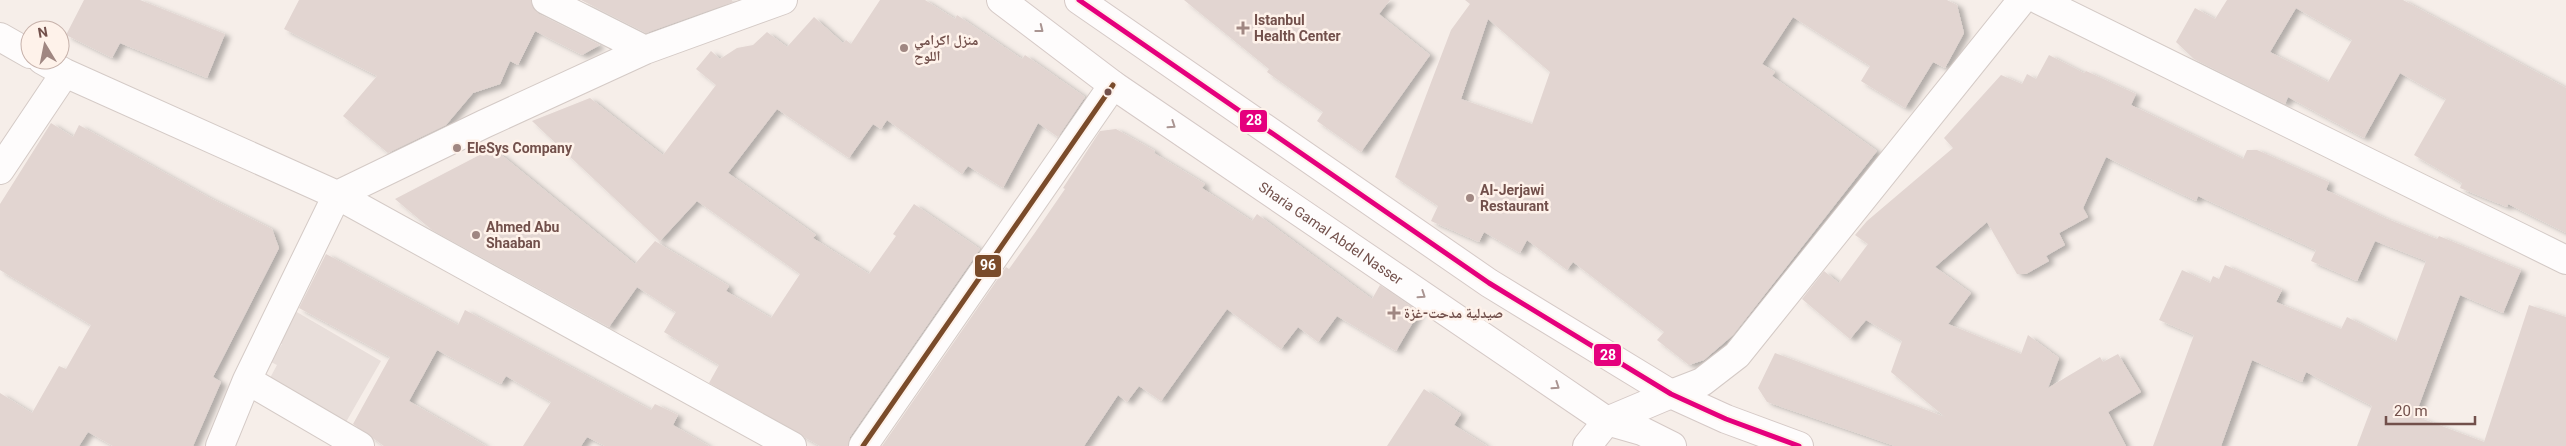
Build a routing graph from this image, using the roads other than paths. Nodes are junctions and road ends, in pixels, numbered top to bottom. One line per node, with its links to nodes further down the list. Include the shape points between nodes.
1 (546, 0): 9 (street)
2 (782, 0): 9 (street)
3 (1001, 0): 12 (street, Sharia Gamal Abdel Nasser, one-way to 12)
4 (1080, 0): 17 (street, via 1489,283)
5 (2022, 0): 17 (street, via 1737,355 1702,382)
6 (2039, 0): 15 (street)
7 (0, 37): 8 (street)
8 (20, 48)
9 (645, 50): 14 (street)
10 (60, 70): 11 (street)
11 (65, 73): 13 (street); 14 (street)
12 (1113, 85): 18 (street, Sharia Gamal Abdel Nasser, one-way to 18); 23 (street)
13 (0, 170)
14 (337, 195): 16 (street); 22 (street)
15 (2566, 260)
16 (247, 380): 20 (street); 21 (street)
17 (1671, 394): 18 (street); 19 (street); 26 (street)
18 (1607, 421): 19 (street, Sharia Gamal Abdel Nasser); 24 (street)
19 (1638, 439): 25 (street, Sharia Gamal Abdel Nasser)
20 (220, 446)
21 (360, 446)
22 (792, 446)
23 (863, 446)
24 (1587, 446)
25 (1672, 446)
26 (1798, 446)

